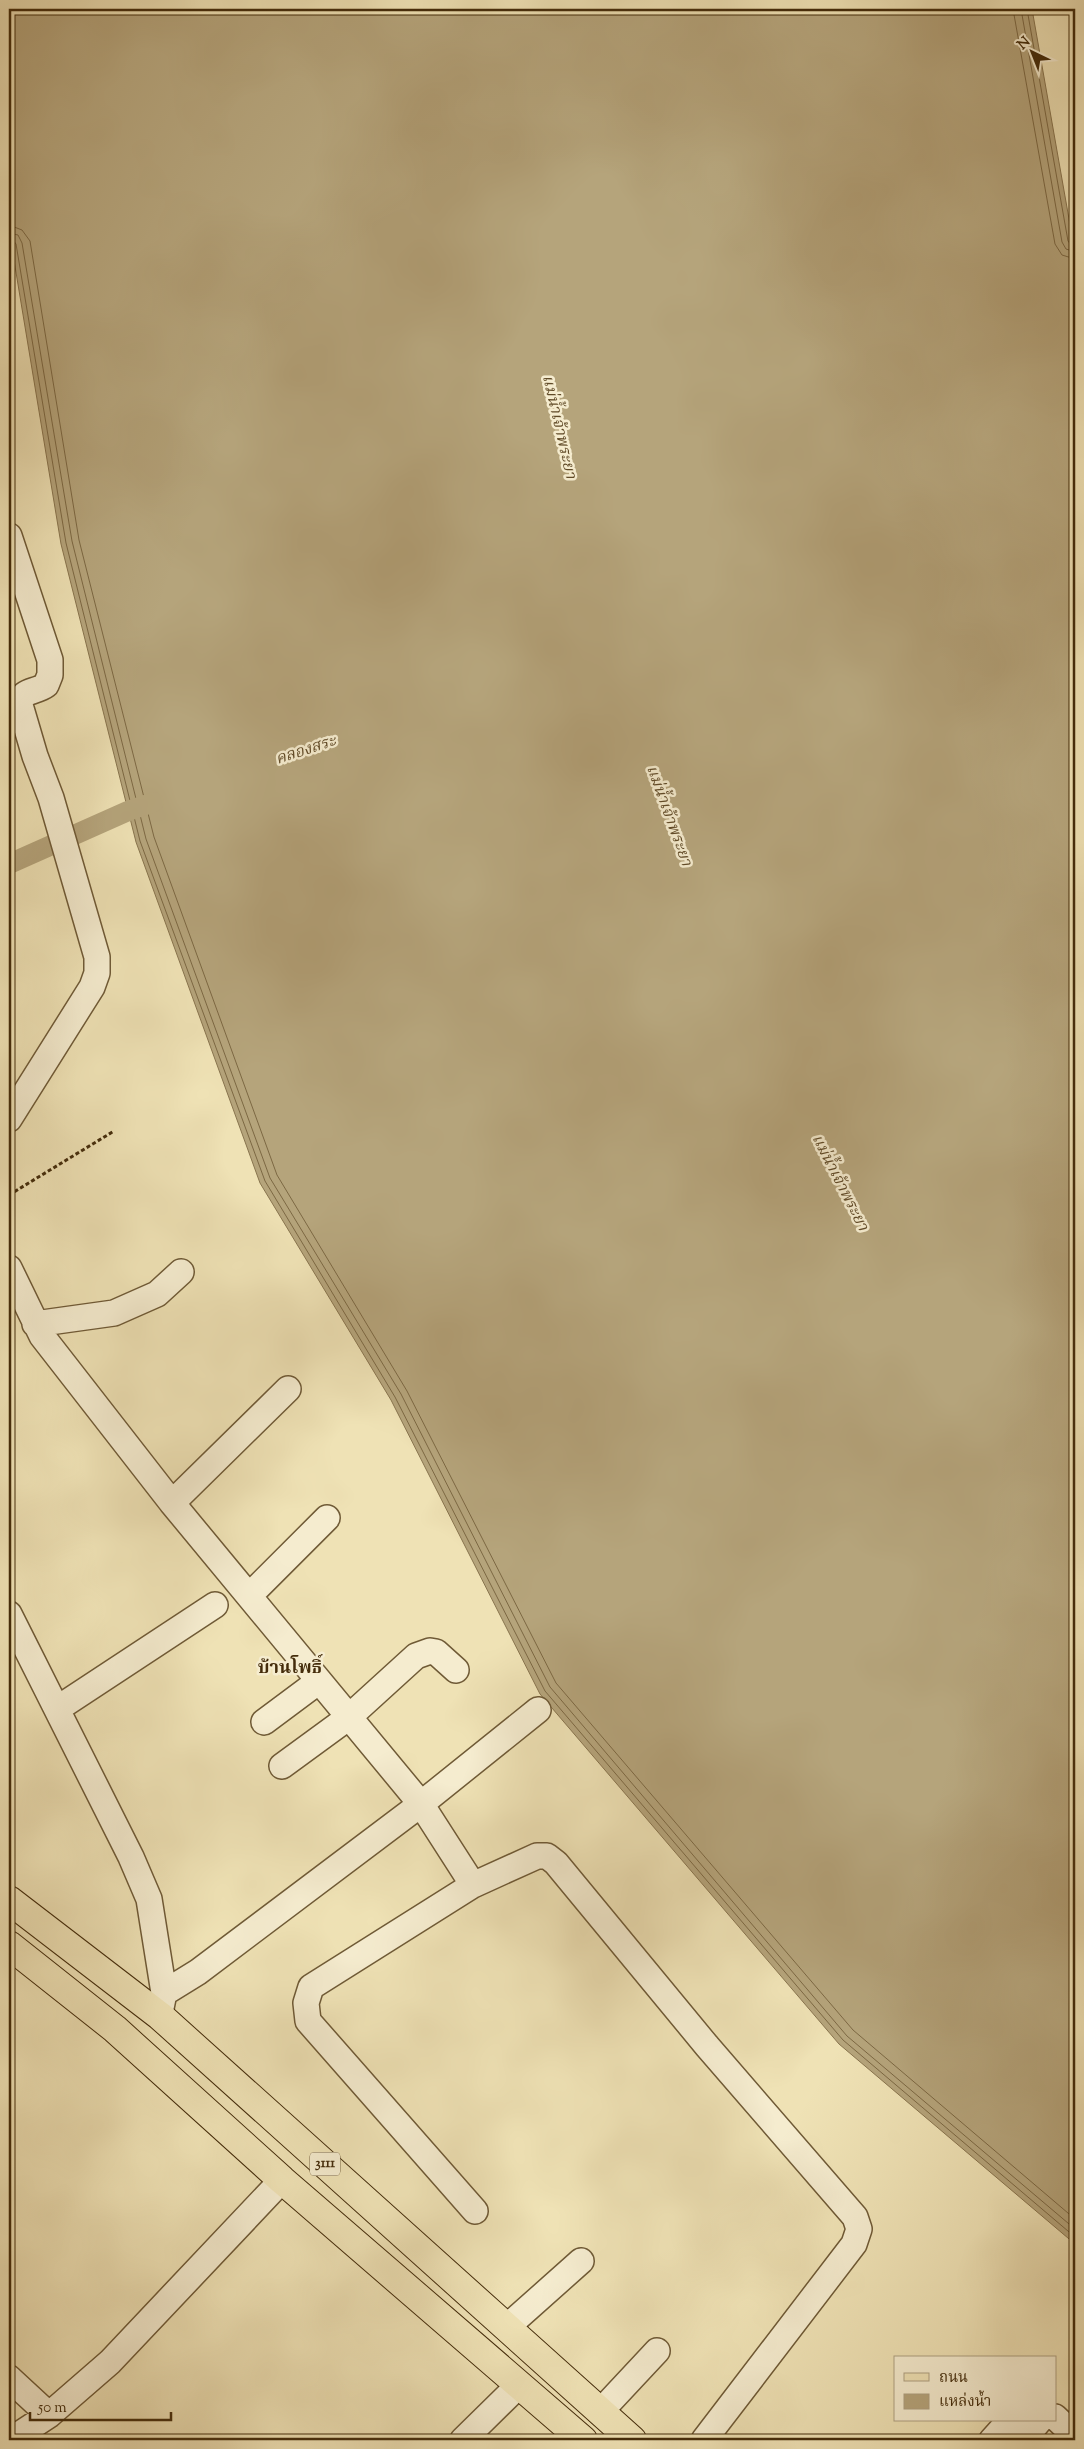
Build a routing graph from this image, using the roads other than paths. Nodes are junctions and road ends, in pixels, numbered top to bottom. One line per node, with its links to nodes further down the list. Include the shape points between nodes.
1 (9, 536): 2 (street, via 50,660 46,685 25,693 20,705 97,957 97,973 92,987)
2 (9, 1119)
3 (9, 1268): 5 (street)
4 (181, 1272): 5 (street, via 157,1294 114,1313)
5 (36, 1324): 7 (street)
6 (288, 1389): 7 (street)
7 (172, 1503): 9 (street)
8 (327, 1518): 9 (street)
9 (249, 1596): 13 (street)
10 (215, 1605): 14 (street)
11 (9, 1614): 14 (street)
12 (456, 1670): 16 (street, via 436,1652 425,1652 416,1656)
13 (319, 1681): 16 (street); 17 (street)
14 (57, 1709): 23 (street, via 131,1857 148,1899)
15 (538, 1710): 19 (street)
16 (349, 1717): 18 (street); 19 (street)
17 (264, 1722)
18 (282, 1766)
19 (421, 1804): 20 (street); 23 (street, via 198,1972)
20 (473, 1885): 25 (street, via 311,1987 306,2003 308,2021); 41 (street, via 537,1856 547,1856 556,1863 707,2046 855,2217 859,2229 854,2244)
21 (9, 1900): 23 (main road, 3111)
22 (9, 1945): 24 (main road, 3111, via 115,2028)
23 (162, 2004): 27 (main road, 3111)
24 (282, 2180): 30 (main road, 3111); 35 (street, via 110,2362)
25 (475, 2211)
26 (581, 2261): 27 (street)
27 (506, 2327): 31 (main road, 3111)
28 (657, 2350): 31 (street)
29 (9, 2378): 35 (street)
30 (519, 2385): 38 (street); 39 (main road, 3111)
31 (600, 2412): 40 (main road, 3111)
32 (1056, 2418): 36 (street)
33 (1008, 2422): 42 (street)
34 (1038, 2422): 43 (street)
35 (39, 2426): 37 (street)
36 (1075, 2436)
37 (11, 2440)
38 (463, 2440)
39 (583, 2440)
40 (632, 2440)
41 (704, 2440)
42 (992, 2440)
43 (1022, 2440)

